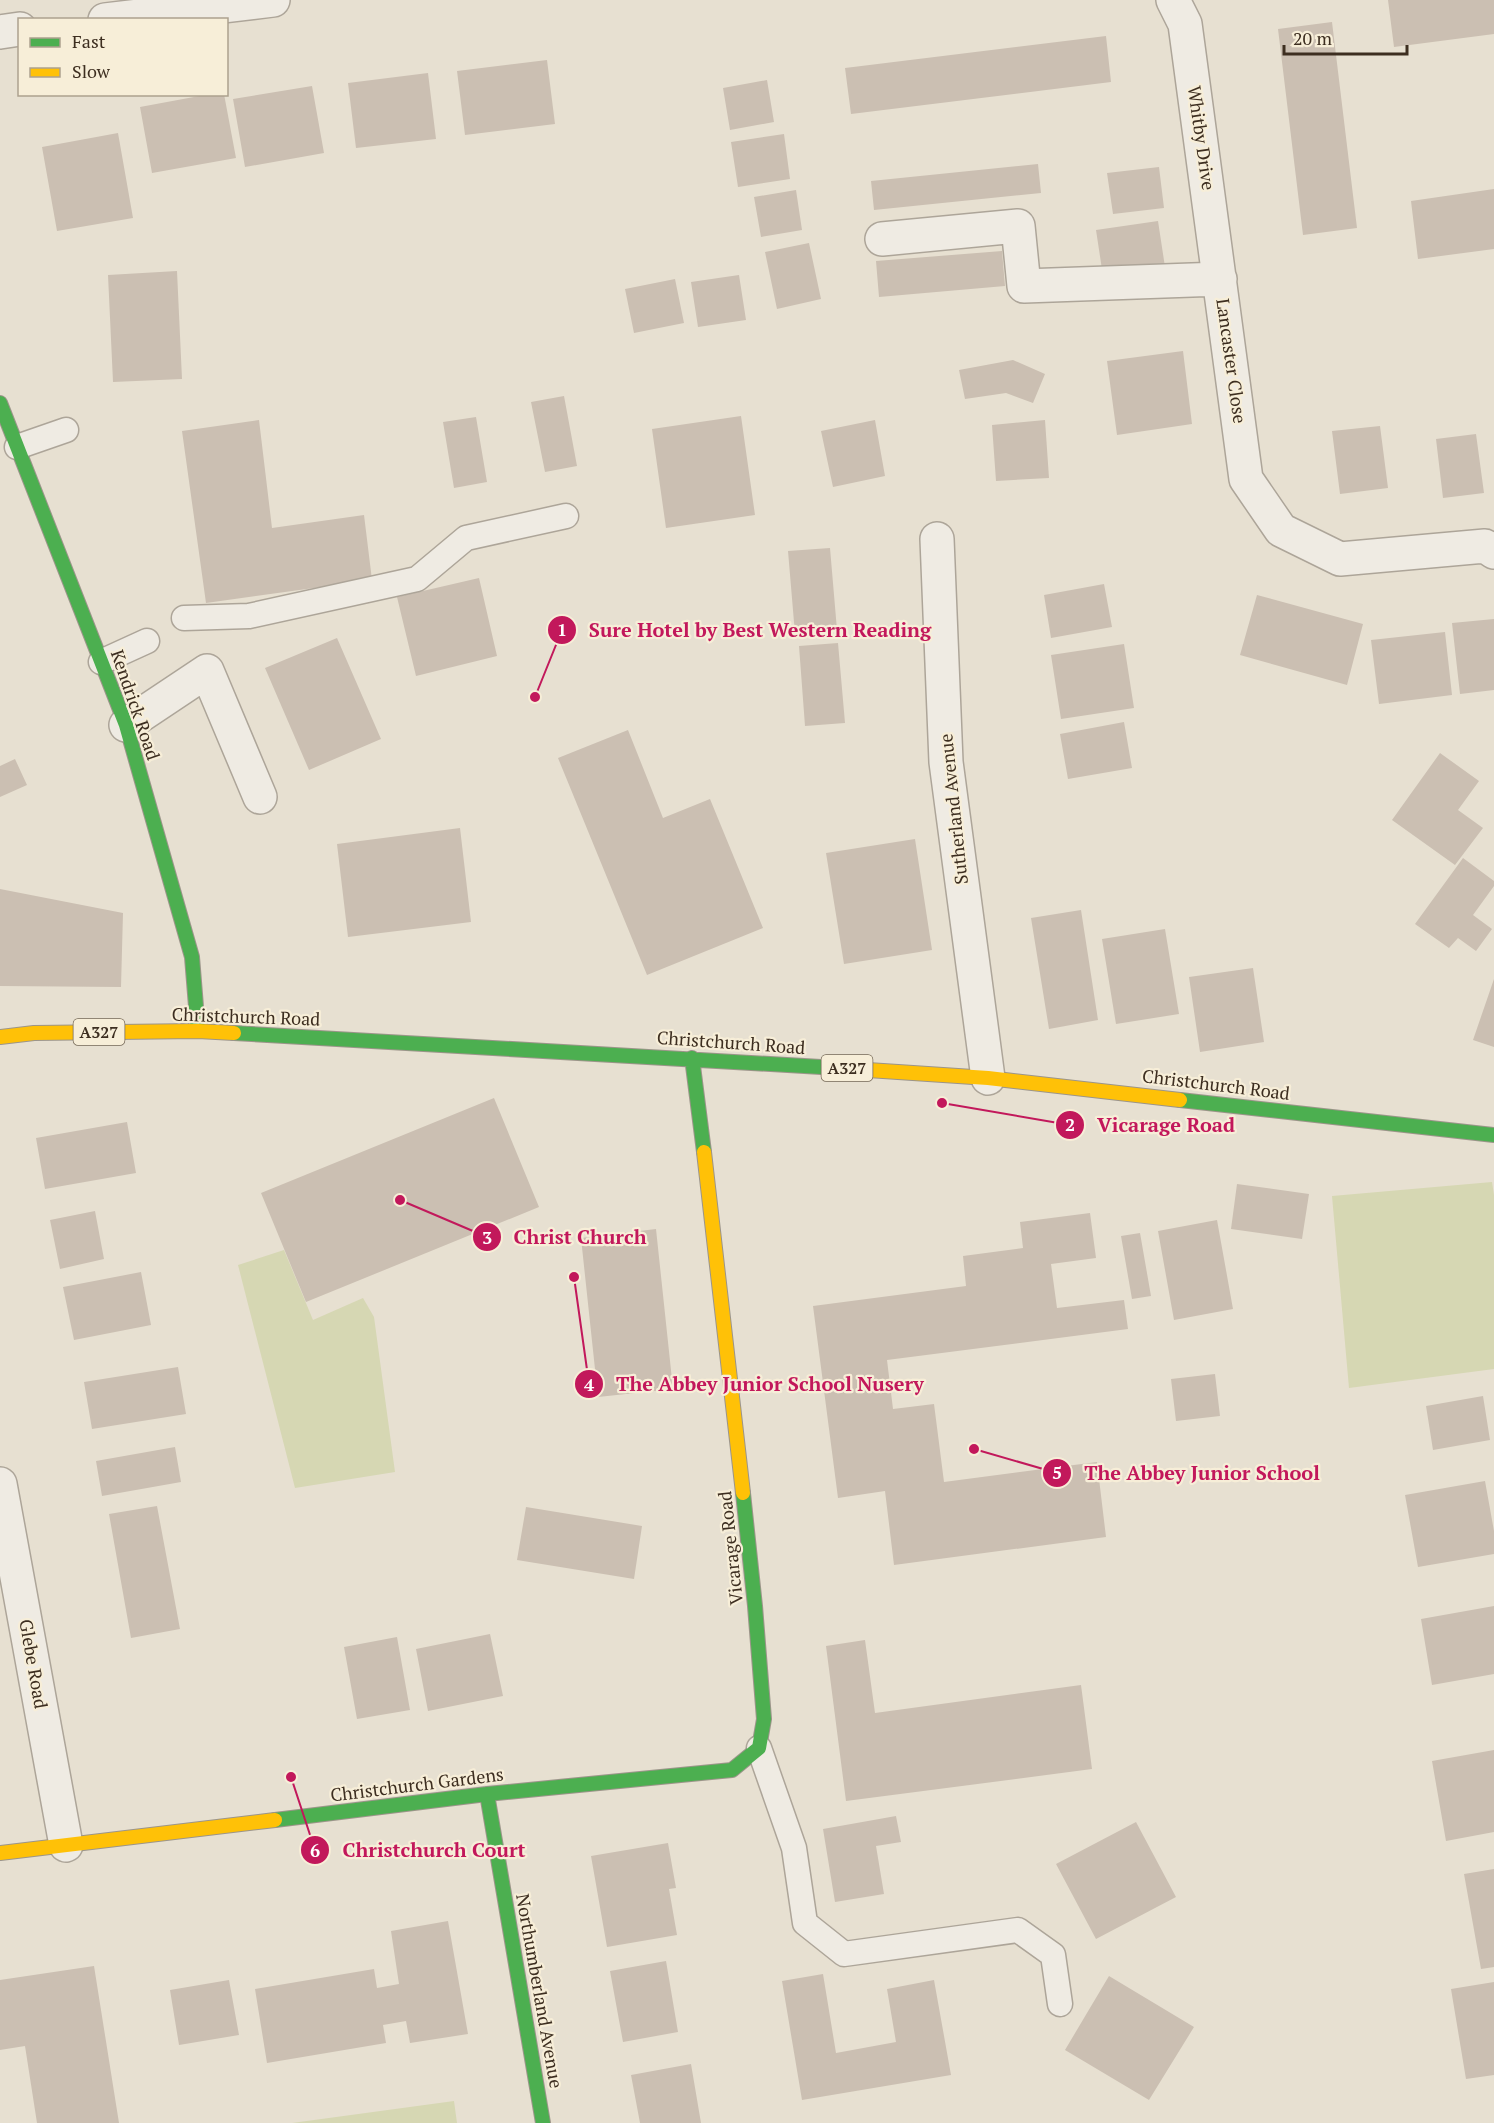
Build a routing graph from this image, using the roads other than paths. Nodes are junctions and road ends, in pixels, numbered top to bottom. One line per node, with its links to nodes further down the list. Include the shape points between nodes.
1 (273, 0): 3 (street)
2 (1173, 0): 7 (street, Whitby Drive, via 1185,24)
3 (122, 18)
4 (18, 29): 5 (street)
5 (0, 32)
6 (882, 239): 7 (street, Lancaster Close, via 1018,226 1024,286)
7 (1220, 279): 13 (street, Lancaster Close, via 1246,478 1281,530 1340,559 1485,546)
8 (0, 403): 10 (street, Kendrick Road)
9 (66, 430): 10 (lane)
10 (17, 447): 16 (street, Kendrick Road)
11 (566, 516): 14 (lane, via 466,538 417,579 249,616)
12 (937, 539): 22 (street, Sutherland Avenue, via 946,762)
13 (1494, 552)
14 (184, 618)
15 (147, 641): 16 (lane)
16 (101, 662): 17 (street, Kendrick Road)
17 (126, 725): 18 (street, via 207,671); 19 (street, Kendrick Road, via 192,957)
18 (260, 797)
19 (198, 1031): 20 (street, Christchurch Road / A327); 21 (street, Christchurch Road / A327)
20 (0, 1037)
21 (692, 1058): 22 (street, Christchurch Road / A327); 25 (street, Vicarage Road, via 721,1283 755,1606 764,1719)
22 (988, 1078): 23 (street, Christchurch Road / A327)
23 (1494, 1135)
24 (0, 1484): 27 (street, Glebe Road)
25 (759, 1748): 26 (street, Christchurch Gardens, via 732,1770); 29 (lane, via 794,1848 805,1923 844,1954 1018,1930 1053,1954)
26 (487, 1794): 27 (street, Christchurch Gardens); 30 (street, Northumberland Avenue)
27 (66, 1845): 28 (street, Christchurch Gardens)
28 (0, 1852)
29 (1060, 2004)
30 (543, 2123)

